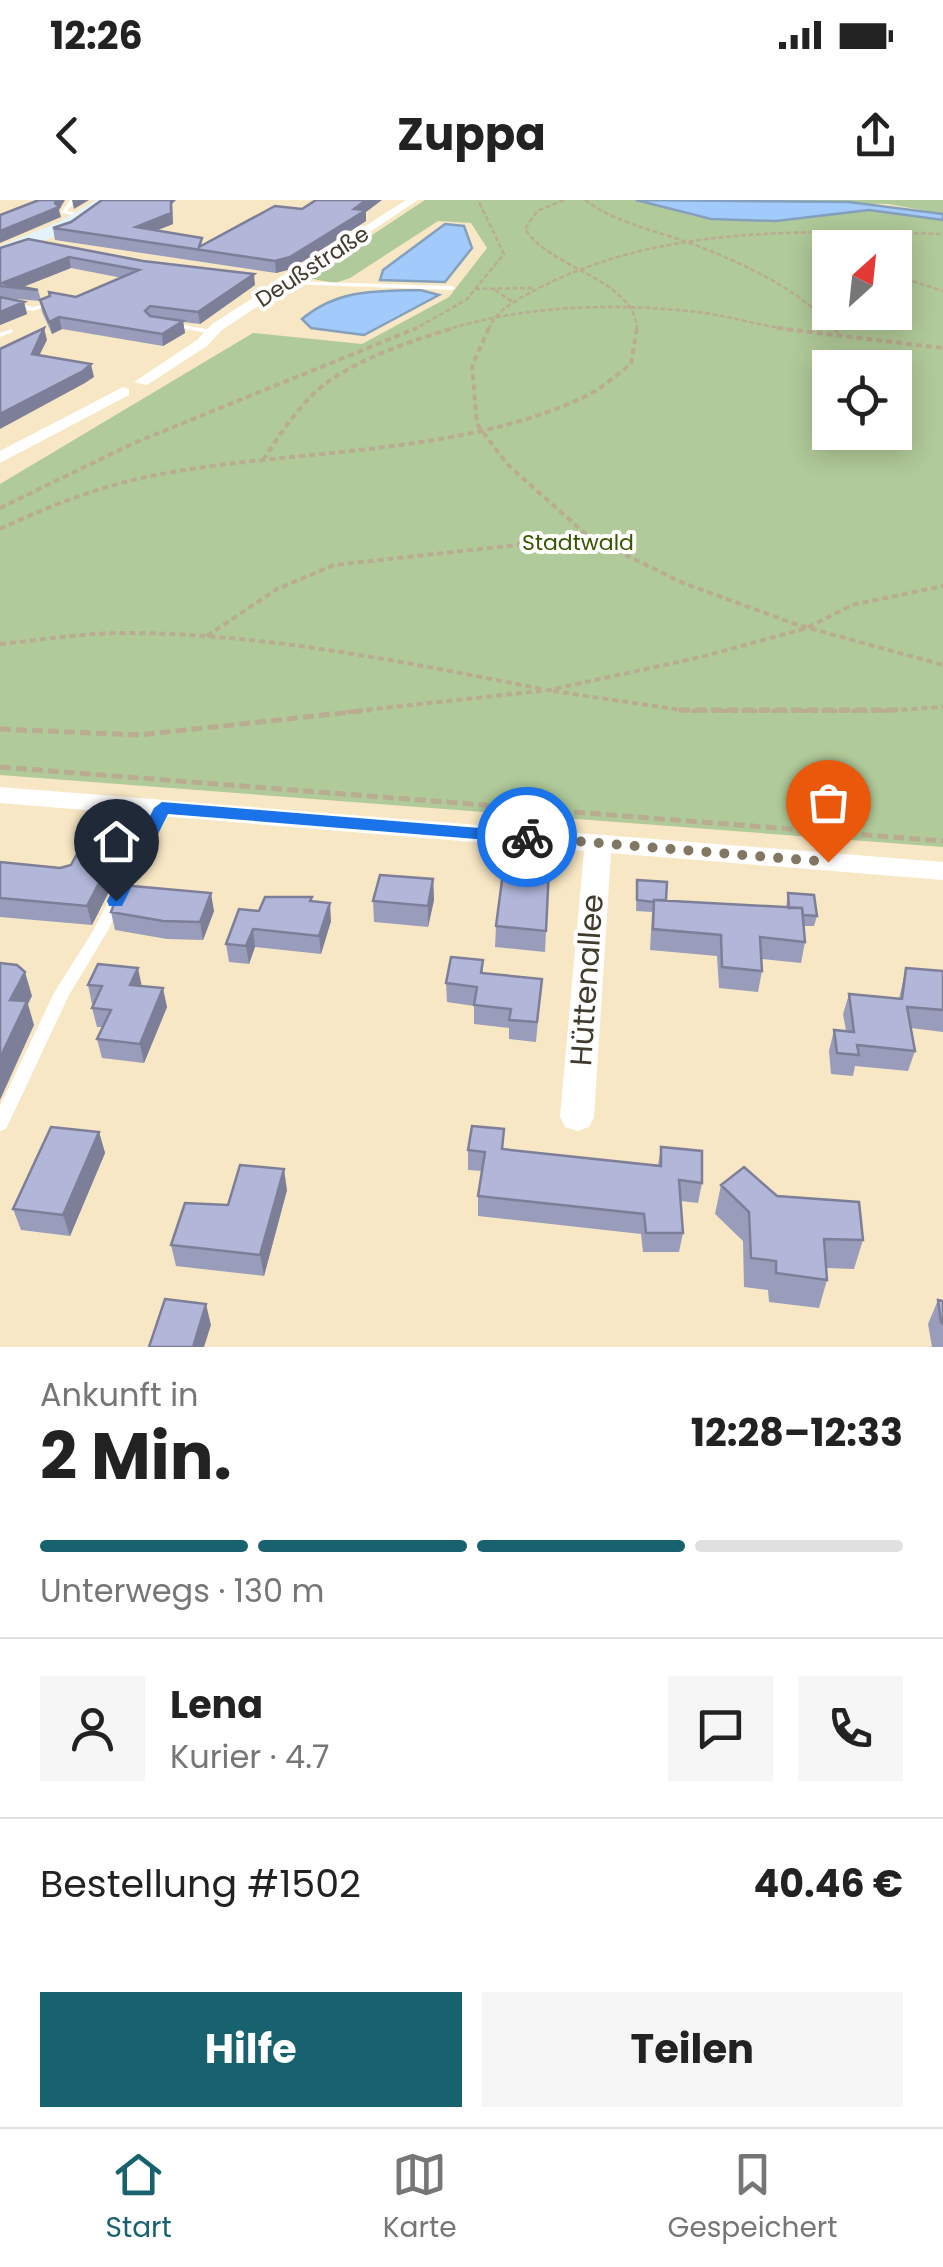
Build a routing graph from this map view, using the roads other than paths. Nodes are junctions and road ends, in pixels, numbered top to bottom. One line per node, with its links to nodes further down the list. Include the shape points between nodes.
1 (106, 200): 3 (main road)
2 (412, 200): 9 (street, Deußstraße)
3 (78, 208): 4 (main road)
4 (23, 243): 5 (street); 6 (main road)
5 (50, 248)
6 (0, 252)
7 (263, 280): 9 (street)
8 (364, 280): 10 (lane)
9 (288, 282): 10 (lane); 16 (street, Deußstraße)
10 (347, 286): 11 (lane)
11 (452, 288)
12 (0, 302): 13 (lane)
13 (46, 306)
14 (154, 322): 16 (lane)
15 (10, 330): 17 (lane)
16 (212, 332): 18 (street, Deußstraße)
17 (0, 336)
18 (142, 382)
19 (123, 392): 20 (street)
20 (0, 458)
21 (0, 795): 22 (street)
22 (162, 808): 23 (street); 26 (lane)
23 (598, 843): 24 (street); 25 (street, Hüttenallee)
24 (943, 871)
25 (576, 1117)
26 (0, 1124)

